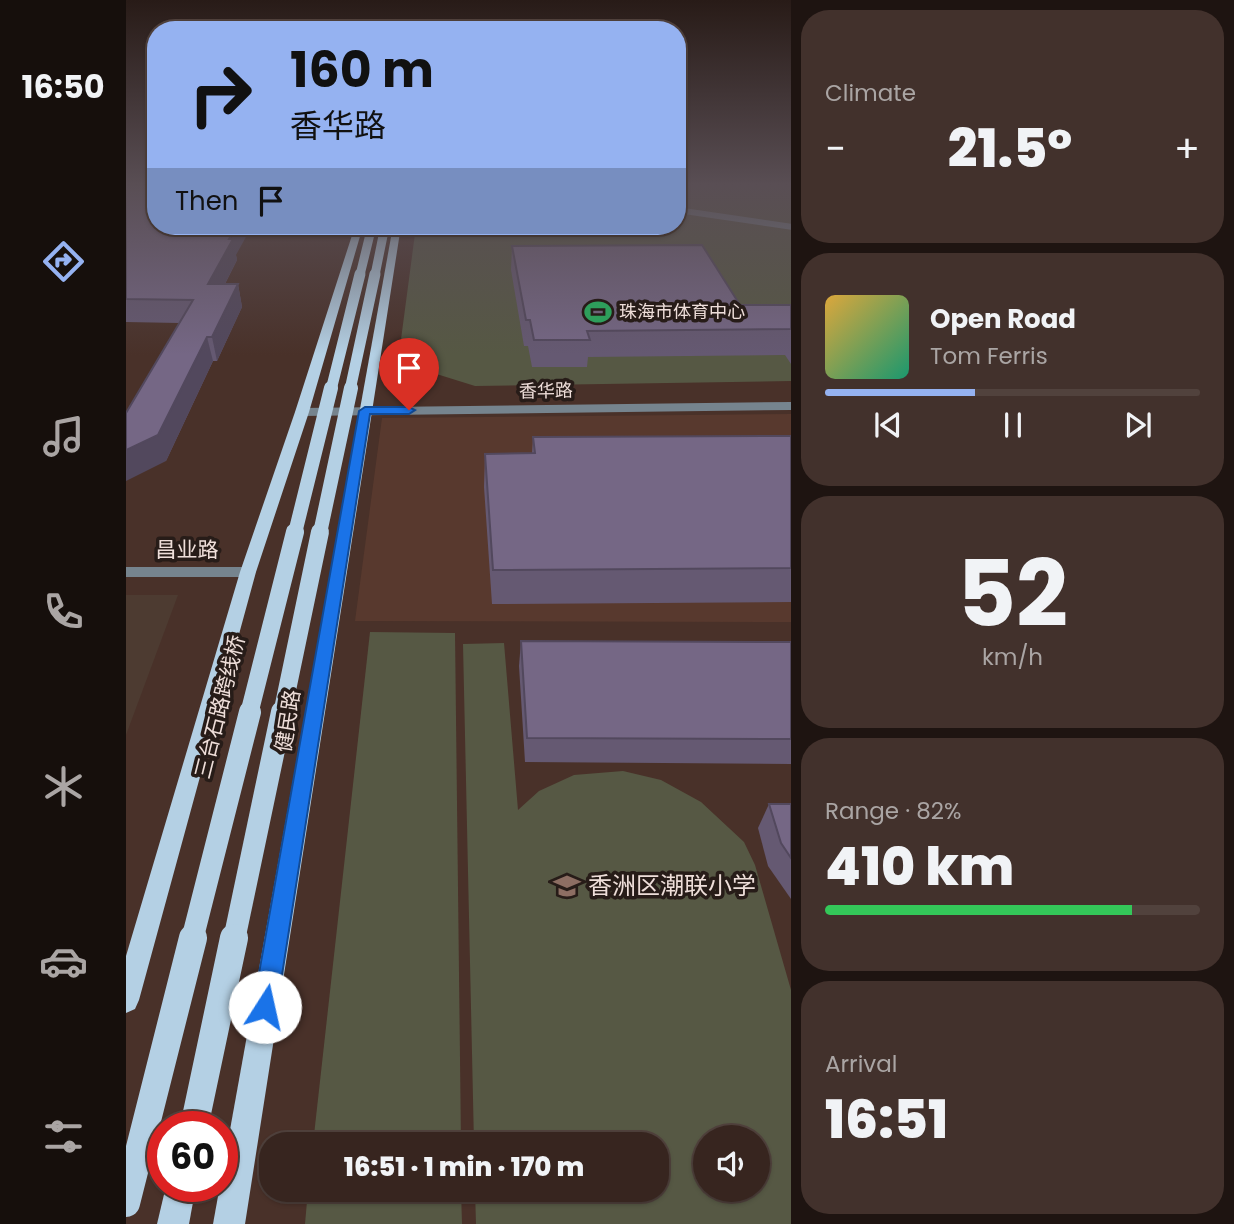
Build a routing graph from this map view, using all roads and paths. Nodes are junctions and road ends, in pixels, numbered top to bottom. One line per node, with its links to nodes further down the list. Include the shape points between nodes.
1 (354, 241): 9 (main road)
2 (368, 241): 16 (main road, 三台石路跨线桥, bridge)
3 (382, 241): 14 (main road, bridge)
4 (394, 241): 5 (main road, 健民路)
5 (369, 384): 7 (street, via 384,401); 8 (main road, 健民路)
6 (791, 406): 7 (street, 香华路)
7 (427, 410): 8 (street, 香华路); 10 (street, via 380,419)
8 (365, 411): 9 (street, 香华路); 10 (main road, 健民路)
9 (302, 412): 12 (main road)
10 (360, 439): 18 (main road, 健民路)
11 (126, 572): 12 (street, 昌业路)
12 (248, 572): 13 (main road)
13 (126, 1000)
14 (197, 1111)
15 (178, 1202): 17 (main road)
16 (126, 1203)
17 (173, 1224)
18 (229, 1224)

